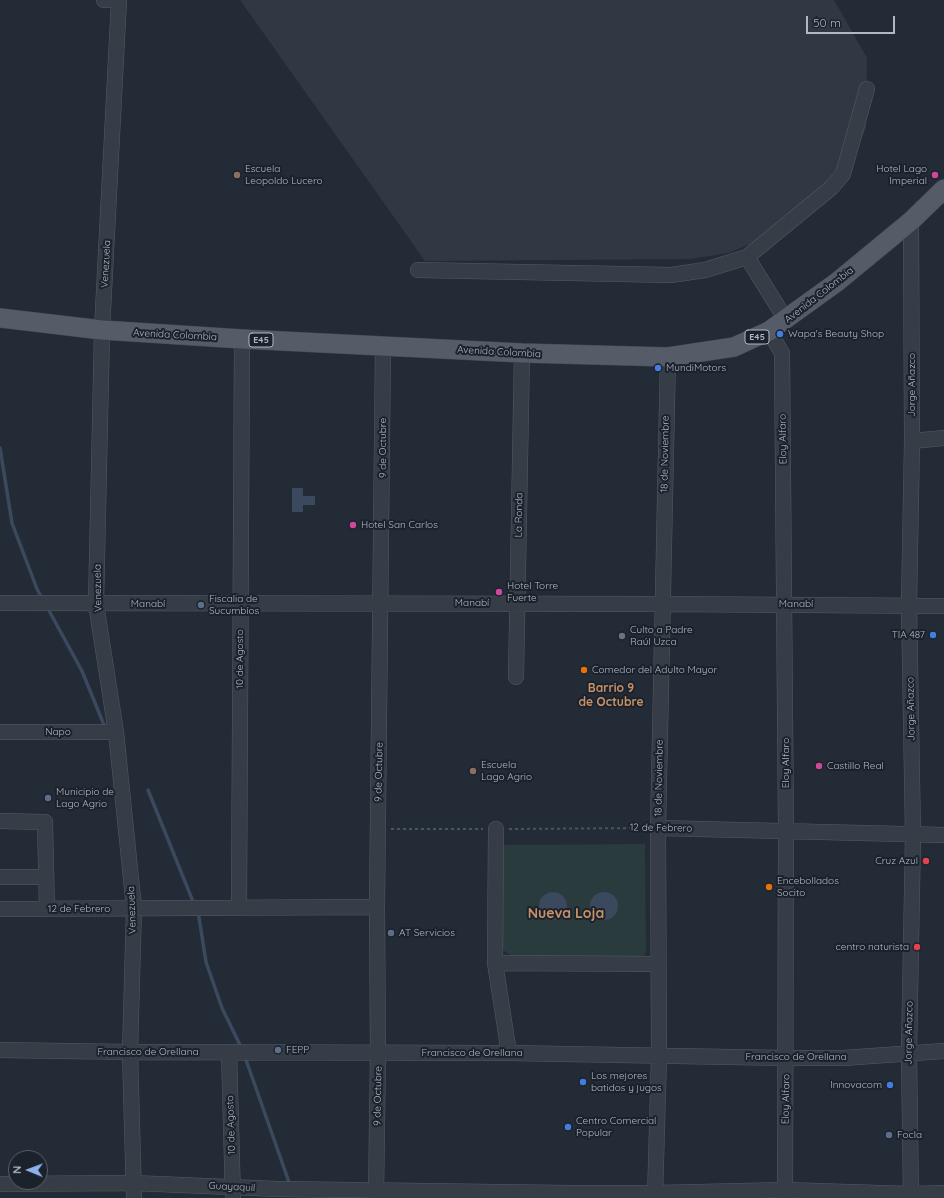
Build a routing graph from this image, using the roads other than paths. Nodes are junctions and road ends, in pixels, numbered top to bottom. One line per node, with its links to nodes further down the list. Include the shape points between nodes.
1 (104, 0): 2 (street)
2 (119, 0): 10 (street, Venezuela)
3 (867, 89): 6 (street, via 843,174 831,188)
4 (944, 190): 5 (main road, Avenida Colombia / E45)
5 (911, 220): 9 (main road, Avenida Colombia / E45, via 837,282); 17 (street, Jorge Añazco)
6 (747, 257): 7 (street, via 704,270 671,275); 9 (street)
7 (418, 270)
8 (0, 318): 10 (main road, Avenida Colombia / E45)
9 (786, 320): 11 (main road, Avenida Colombia / E45)
10 (102, 330): 12 (main road, Avenida Colombia / E45); 20 (street, Venezuela)
11 (769, 331): 15 (main road, Avenida Colombia / E45, via 734,347); 24 (street, Eloy Alfaro, via 782,353)
12 (242, 339): 13 (main road, Avenida Colombia / E45); 21 (street, 10 de Agosto)
13 (383, 346): 14 (main road, Avenida Colombia / E45); 22 (street, 9 de Octubre)
14 (522, 353): 15 (main road, Avenida Colombia / E45); 19 (street, La Ronda)
15 (668, 357): 23 (street, 18 de Noviembre)
16 (944, 438): 17 (street)
17 (912, 440): 25 (street, Jorge Añazco)
18 (6, 603): 20 (street, Manabí)
19 (518, 603): 22 (street, Manabí); 23 (street, Manabí); 27 (street, La Ronda)
20 (96, 604): 21 (street, Manabí); 29 (street, Venezuela)
21 (240, 604): 22 (street, Manabí); 38 (street, 10 de Agosto)
22 (381, 604): 39 (street, 9 de Octubre)
23 (662, 604): 24 (street, Manabí); 31 (street, 18 de Noviembre)
24 (785, 604): 25 (street, Manabí); 33 (street, Eloy Alfaro)
25 (909, 605): 26 (street, Manabí); 34 (street, Jorge Añazco)
26 (944, 606)
27 (516, 677)
28 (0, 732): 29 (street, Napo)
29 (116, 732): 40 (street, Venezuela)
30 (0, 821): 37 (street, via 45,822)
31 (658, 828): 33 (street, 12 de Febrero); 44 (street, 18 de Noviembre)
32 (496, 829): 43 (street)
33 (786, 831): 34 (street, 12 de Febrero); 53 (street, Eloy Alfaro)
34 (913, 835): 35 (street, 12 de Febrero); 50 (street, Jorge Añazco)
35 (944, 835)
36 (0, 877): 37 (street)
37 (46, 877): 42 (street)
38 (239, 906): 39 (street); 40 (street, 12 de Febrero)
39 (377, 907): 49 (street, 9 de Octubre)
40 (134, 908): 42 (street, 12 de Febrero); 47 (street, Venezuela)
41 (0, 909): 42 (street, 12 de Febrero)
42 (47, 909)
43 (495, 963): 44 (street); 51 (street)
44 (658, 964): 52 (street, 18 de Noviembre)
45 (0, 1050): 47 (street, Francisco de Orellana)
46 (944, 1051): 50 (street, Francisco de Orellana)
47 (130, 1052): 48 (street, Francisco de Orellana); 54 (street, Venezuela)
48 (229, 1052): 49 (street, Francisco de Orellana); 56 (street, 10 de Agosto)
49 (378, 1052): 51 (street, Francisco de Orellana); 58 (street, 9 de Octubre)
50 (909, 1052): 53 (street, Francisco de Orellana, via 843,1058); 61 (street, Jorge Añazco)
51 (509, 1053): 52 (street, Francisco de Orellana)
52 (659, 1056): 53 (street, Francisco de Orellana); 60 (street, 18 de Noviembre)
53 (786, 1058): 59 (street, Eloy Alfaro)
54 (134, 1183): 55 (street, Guayaquil); 56 (street, Guayaquil); 62 (street, Venezuela)
55 (0, 1184)
56 (233, 1192): 58 (street, Guayaquil, via 278,1189)
57 (944, 1193): 61 (street, Guayaquil)
58 (376, 1194): 60 (street, Guayaquil)
59 (785, 1194): 60 (street, Guayaquil); 61 (street, Guayaquil)
60 (655, 1196)
61 (911, 1196)
62 (134, 1198)

